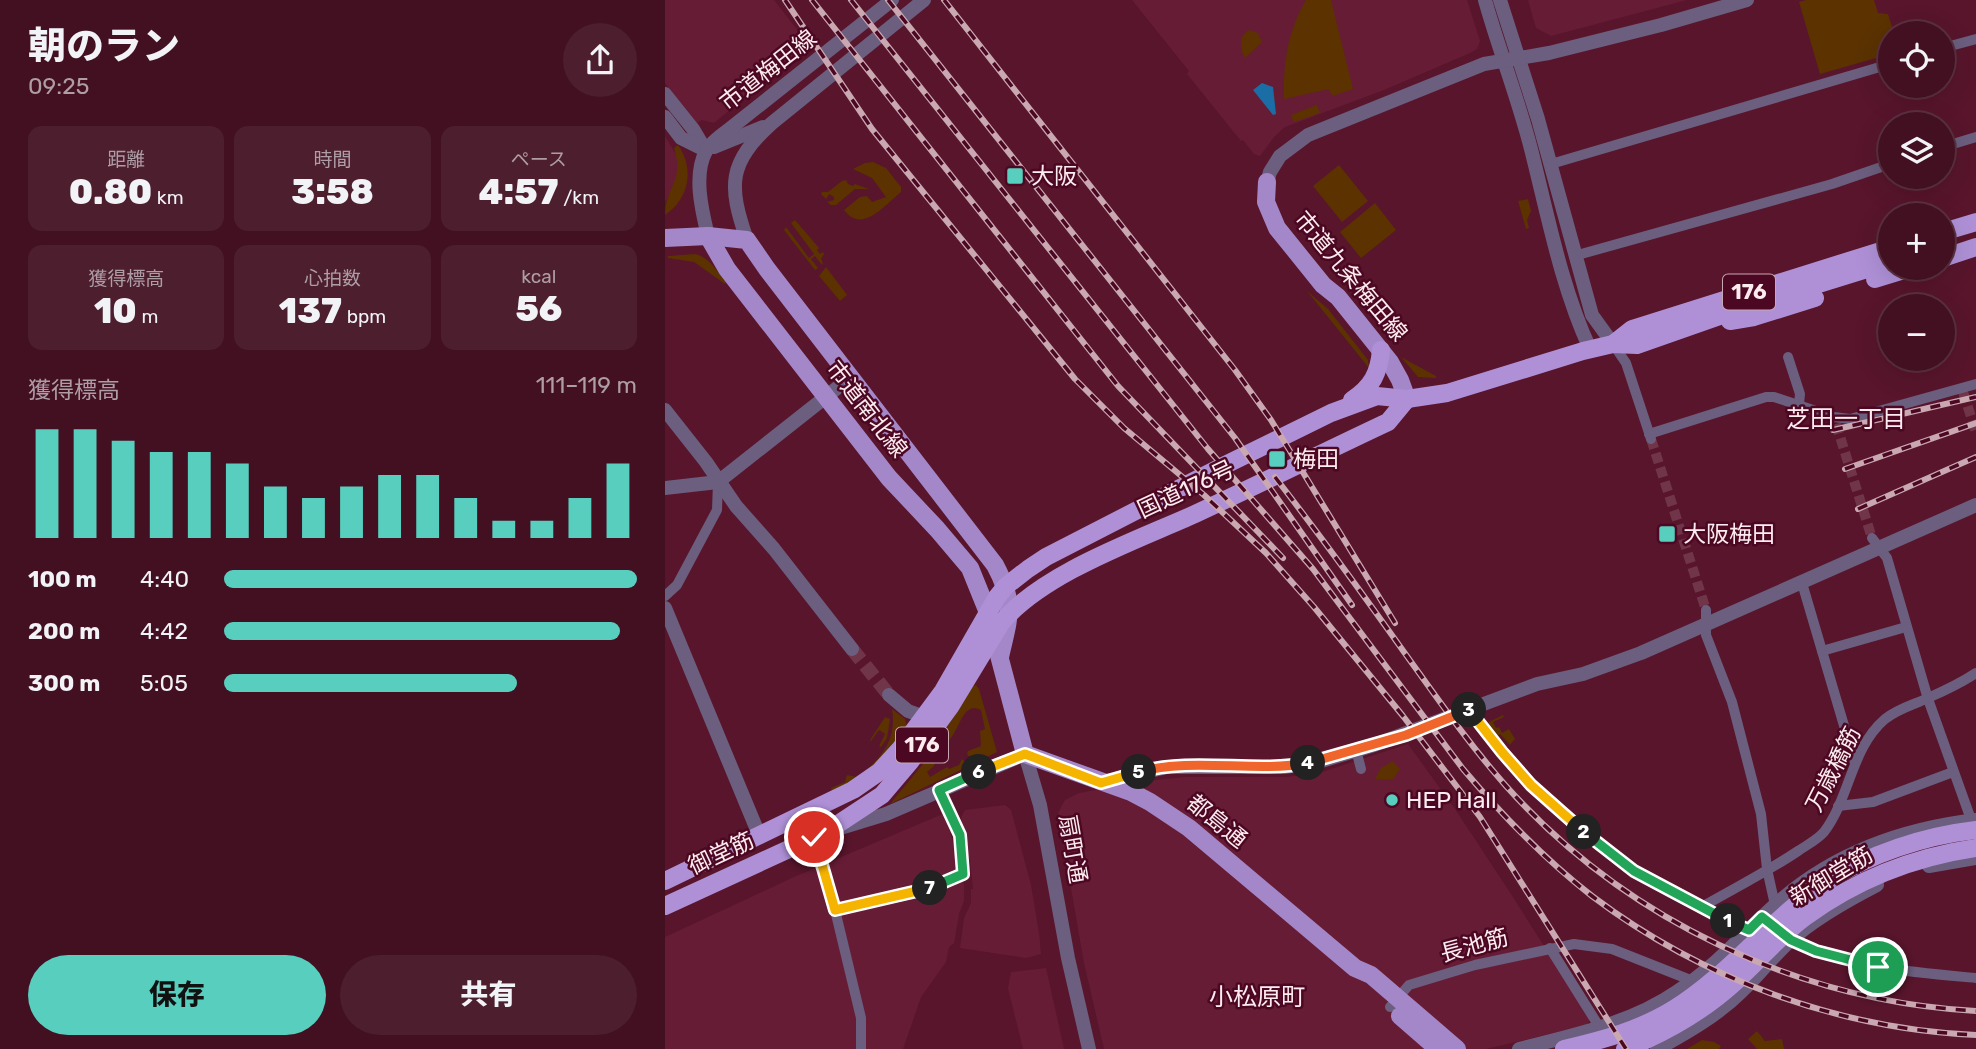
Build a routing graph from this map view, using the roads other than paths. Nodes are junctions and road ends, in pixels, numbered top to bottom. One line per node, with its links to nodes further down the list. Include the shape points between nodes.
1 (892, 0): 15 (street, 市道梅田線)
2 (924, 0): 12 (street, 市道梅田線)
3 (1485, 0): 8 (street)
4 (1500, 0): 8 (street)
5 (1748, 0): 8 (street)
6 (1976, 39): 7 (street)
7 (1955, 45)
8 (1511, 59): 16 (street); 18 (street, via 1484,65 1307,135 1280,156); 35 (street, via 1546,212 1576,319)
9 (1878, 68): 16 (street)
10 (665, 94): 15 (street)
11 (665, 117): 15 (street, via 681,138)
12 (772, 123): 15 (street); 24 (street, via 749,145 735,178 737,207)
13 (1976, 137): 14 (street)
14 (1955, 143)
15 (706, 151): 21 (street, via 701,187)
16 (1551, 164): 29 (street)
17 (1878, 168): 29 (street)
18 (1267, 182): 34 (main road, 市道九条梅田線, via 1266,202 1277,228)
19 (1976, 222): 20 (highway)
20 (1955, 228)
21 (708, 236): 23 (main road); 24 (main road); 39 (main road, 市道南北線, via 727,269)
22 (1976, 236): 25 (highway)
23 (665, 238)
24 (747, 240): 37 (main road, 市道南北線)
25 (1955, 242)
26 (1976, 247): 28 (highway)
27 (1878, 252): 33 (highway, 国道176号 / 176, via 1632,329)
28 (1955, 254)
29 (1574, 256): 33 (street, via 1592,315)
30 (1878, 266): 32 (highway, 国道176号 / 176)
31 (1878, 278): 32 (highway, 国道176号 / 176, via 1754,317)
32 (1696, 325): 33 (highway, 国道176号 / 176, via 1637,345)
33 (1613, 344): 35 (highway, 国道176号 / 176); 41 (street, via 1626,363 1650,436 1766,397)
34 (1381, 349): 40 (main road, 市道九条梅田線); 43 (highway, via 1378,370 1367,389)
35 (1590, 349): 40 (highway, 国道176号 / 176, via 1447,393)
36 (1789, 357): 41 (street)
37 (851, 377): 39 (street); 49 (main road, 市道南北線, via 990,557)
38 (1976, 384): 41 (street, via 1835,421)
39 (826, 396): 44 (street); 52 (main road, 市道南北線, via 889,478 960,554)
40 (1407, 399): 43 (highway, 国道176号 / 176, via 1377,396); 53 (highway, 国道176号 / 176, via 1388,422 1052,581)
41 (1799, 404)
42 (665, 410): 44 (street)
43 (1331, 413): 49 (highway, 国道176号 / 176, via 1046,558)
44 (718, 482): 45 (street); 50 (street, via 717,510 677,585); 57 (street)
45 (665, 488)
46 (1976, 505): 47 (street)
47 (1876, 544): 48 (street); 55 (street, via 1887,558)
48 (1802, 583): 54 (street); 58 (street)
49 (1006, 586): 52 (highway, 国道176号 / 176); 53 (main road, 市道南北線)
50 (665, 596)
51 (665, 608): 75 (street)
52 (988, 610): 56 (main road, 市道南北線); 64 (highway, 御堂筋 / 176, via 943,691)
53 (1011, 612): 56 (highway, 国道176号 / 176); 59 (main road)
54 (1706, 617): 63 (street, via 1605,667 1537,684); 78 (street, via 1706,635 1732,702 1761,814)
55 (1906, 626): 58 (street); 62 (street)
56 (993, 634): 59 (main road, 扇町通); 74 (highway, 御堂筋 / 176, via 950,707 898,777 882,795)
57 (852, 649)
58 (1822, 651): 67 (street)
59 (999, 660): 66 (main road, 扇町通)
60 (1976, 673): 62 (street, 万歳橋筋)
61 (889, 695): 64 (street)
62 (1928, 699): 67 (street, 万歳橋筋, via 1901,707 1883,721); 69 (street)
63 (1470, 709): 65 (street); 82 (street, via 1502,752 1560,812 1634,871)
64 (922, 716): 75 (highway, 御堂筋 / 176, via 879,772)
65 (1356, 750): 68 (street); 70 (street, via 1284,767 1167,767)
66 (1025, 754): 70 (main road, 都島通); 71 (street); 93 (street, 扇町通, via 1040,805)
67 (1855, 763): 72 (street, 万歳橋筋)
68 (1361, 769)
69 (1953, 772): 72 (street, via 1873,802); 73 (street)
70 (1101, 783): 90 (main road, 都島通, via 1140,796 1171,815 1355,968)
71 (939, 790): 74 (street, via 886,814); 83 (street, via 960,835 963,874 921,892)
72 (1838, 806): 78 (street, 万歳橋筋, via 1818,838)
73 (1975, 826): 80 (street, via 1923,827 1866,846); 97 (highway, via 1884,852 1853,867 1792,909 1711,983 1671,1011 1638,1028)
74 (820, 835): 81 (highway, 御堂筋 / 176); 83 (street)
75 (760, 837): 79 (highway, 御堂筋 / 176)
76 (1976, 848): 86 (highway, via 1936,846 1856,874 1830,890); 98 (highway, 新御堂筋, via 1894,867 1838,895 1803,919 1695,1013)
77 (1976, 858): 86 (street, via 1916,869 1883,882)
78 (1767, 869): 80 (street); 82 (street, 万歳橋筋)
79 (665, 881)
80 (1775, 905): 84 (street)
81 (665, 906)
82 (1700, 908): 85 (street)
83 (835, 910): 92 (street, via 861,1018)
84 (1762, 917): 85 (street); 86 (street)
85 (1749, 930): 89 (street)
86 (1791, 940): 88 (street, via 1878,967); 99 (street, via 1741,993)
87 (1550, 948): 89 (street, 長池筋, via 1574,944 1612,949); 90 (street, 長池筋, via 1475,965); 91 (street)
88 (1976, 978)
89 (1693, 981): 91 (street, via 1646,1010)
90 (1399, 997): 94 (main road, 都島通); 95 (main road, 都島通)
91 (1600, 1028): 96 (street)
92 (862, 1049)
93 (1089, 1049)
94 (1438, 1049)
95 (1457, 1049)
96 (1519, 1049)
97 (1564, 1049)
98 (1625, 1049)
99 (1657, 1049)

